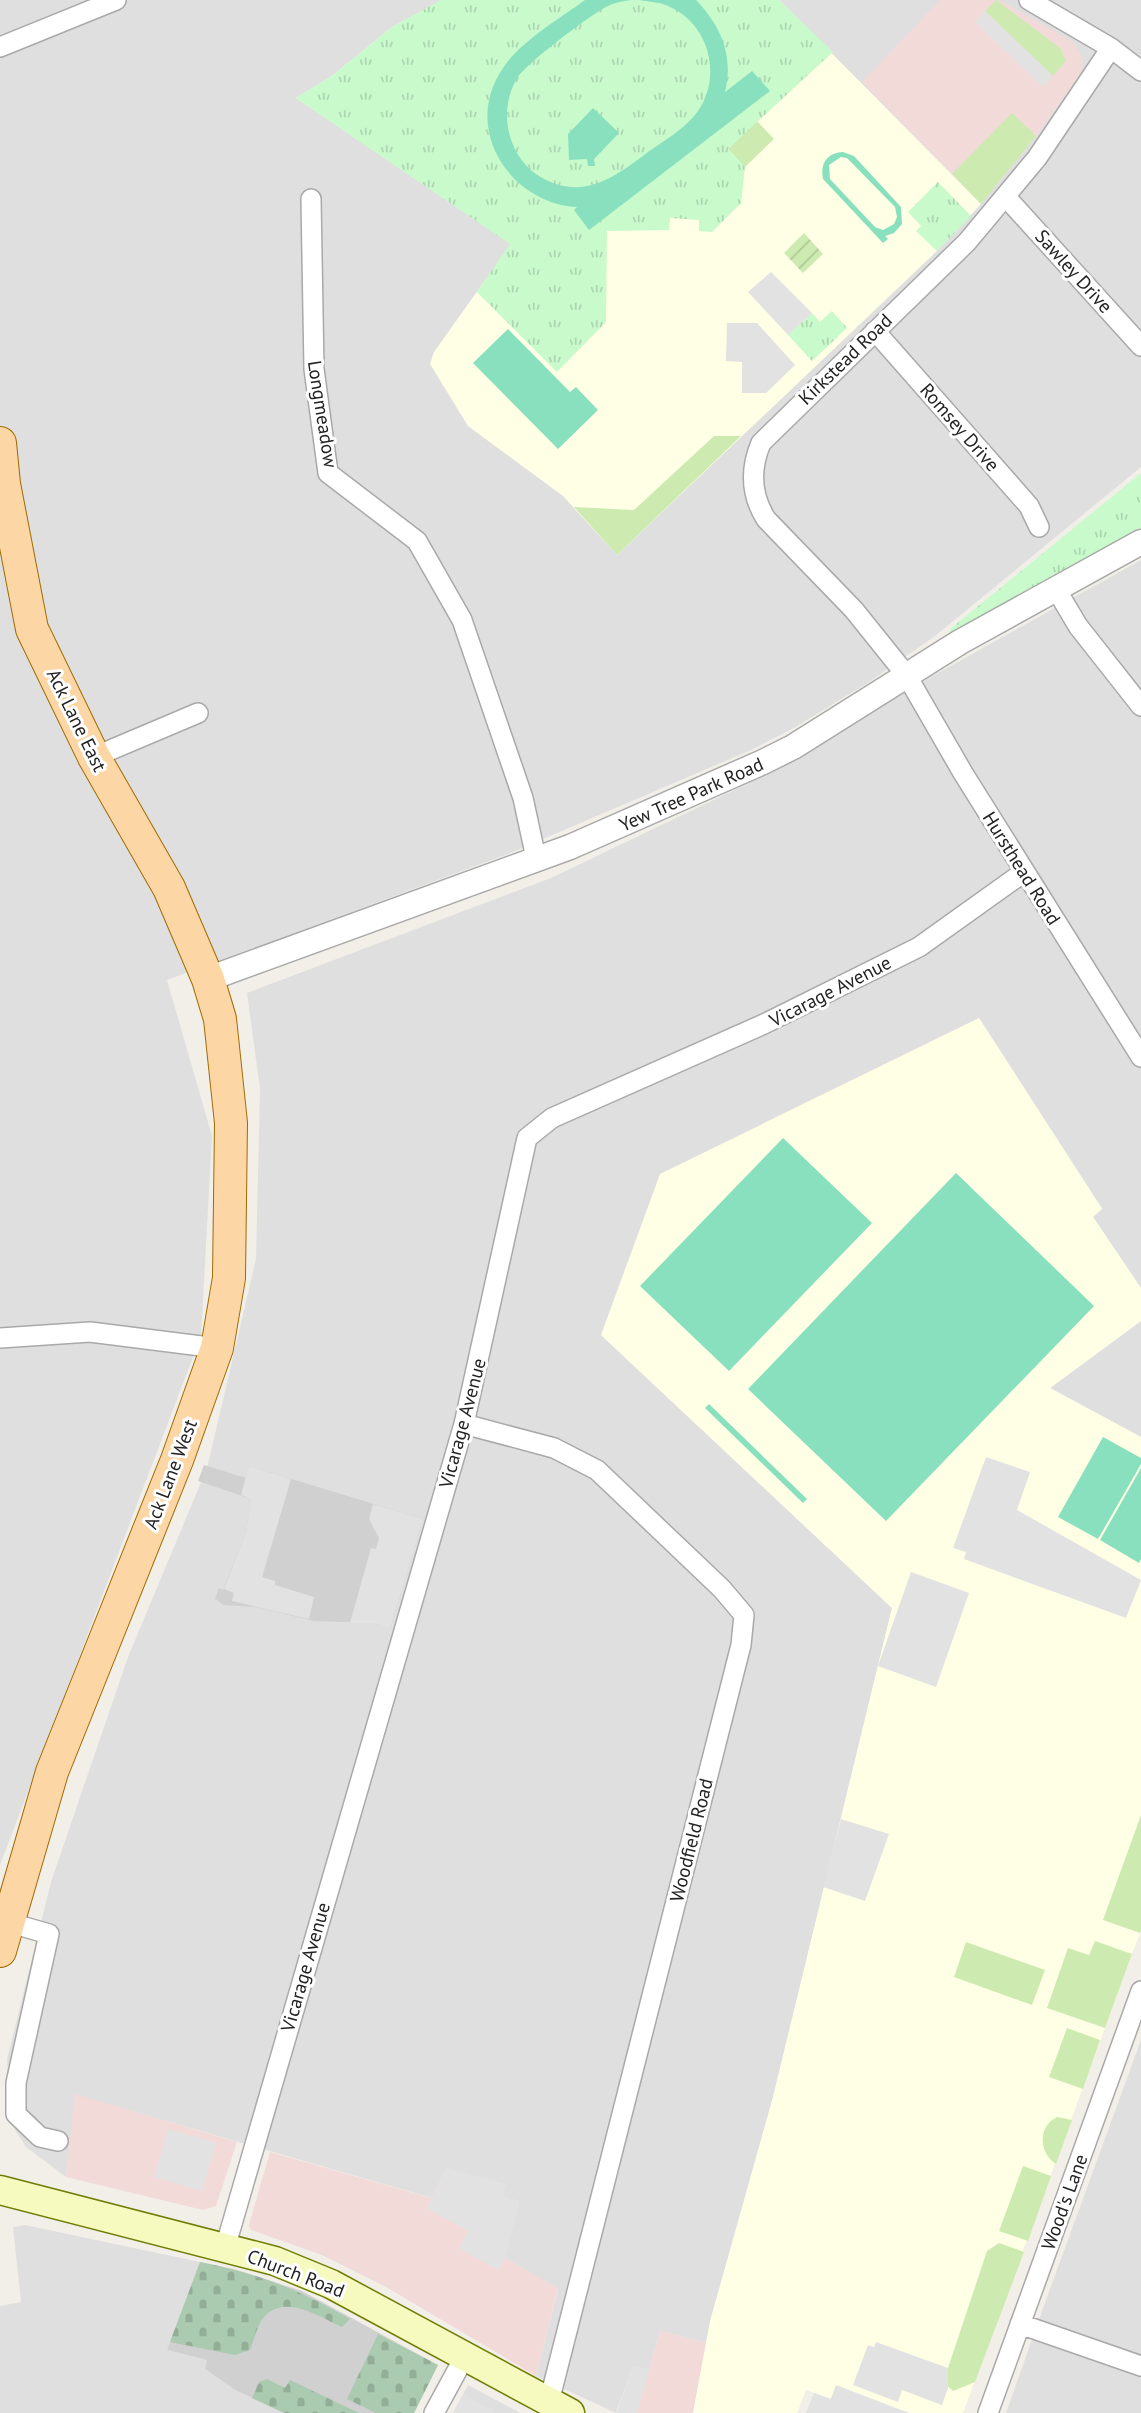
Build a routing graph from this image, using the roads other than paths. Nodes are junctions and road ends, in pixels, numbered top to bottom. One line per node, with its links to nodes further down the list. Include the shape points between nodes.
1 (116, 0): 3 (street)
2 (1029, 0): 4 (street)
3 (0, 47)
4 (1111, 48): 5 (street); 6 (street, Kirkstead Road)
5 (1141, 71)
6 (1006, 197): 8 (street, Kirkstead Road, via 967,242); 9 (street, Sawley Drive)
7 (311, 199): 19 (street, Longmeadow, via 314,369 328,472 417,541 462,620 523,798)
8 (874, 331): 11 (street, Romsey Drive, via 1029,506); 15 (street, Kirkstead Road, via 761,443 753,484 765,519 854,610)
9 (1141, 346)
10 (0, 443): 12 (main road, Ack Lane East)
11 (1039, 527)
12 (6, 531): 18 (main road, Ack Lane East, via 32,629)
13 (1141, 542): 14 (street, Yew Tree Park Road)
14 (1056, 589): 15 (street, Yew Tree Park Road); 16 (street, via 1078,626)
15 (907, 676): 19 (street, Yew Tree Park Road, via 763,762); 20 (street, Hursthead Road)
16 (1141, 706)
17 (198, 713): 18 (street)
18 (94, 757): 21 (main road, Ack Lane East, via 169,888)
19 (536, 858): 21 (street, Yew Tree Park Road)
20 (1024, 872): 22 (street, Hursthead Road); 25 (street, Vicarage Avenue, via 919,947 764,1024 552,1118 527,1138)
21 (208, 979): 24 (main road, Ack Lane West, via 220,1018 232,1122 229,1278)
22 (1141, 1056)
23 (0, 1338): 24 (street, via 90,1332)
24 (217, 1348): 26 (main road, Ack Lane West, via 52,1772)
25 (464, 1424): 30 (street, Vicarage Avenue); 34 (street, Woodfield Road, via 554,1448 597,1470 744,1615 741,1645)
26 (5, 1921): 28 (street, via 57,1936 16,2083 16,2115 40,2137)
27 (1141, 1991): 31 (street, Wood's Lane)
28 (58, 2141)
29 (0, 2190): 30 (main road, Church Road)
30 (225, 2248): 32 (main road, Church Road, via 275,2261 331,2284)
31 (1020, 2324): 33 (street); 36 (street, Wood's Lane)
32 (465, 2356): 34 (main road, Church Road); 35 (street)
33 (1141, 2366)
34 (559, 2407)
35 (434, 2413)
36 (988, 2413)

